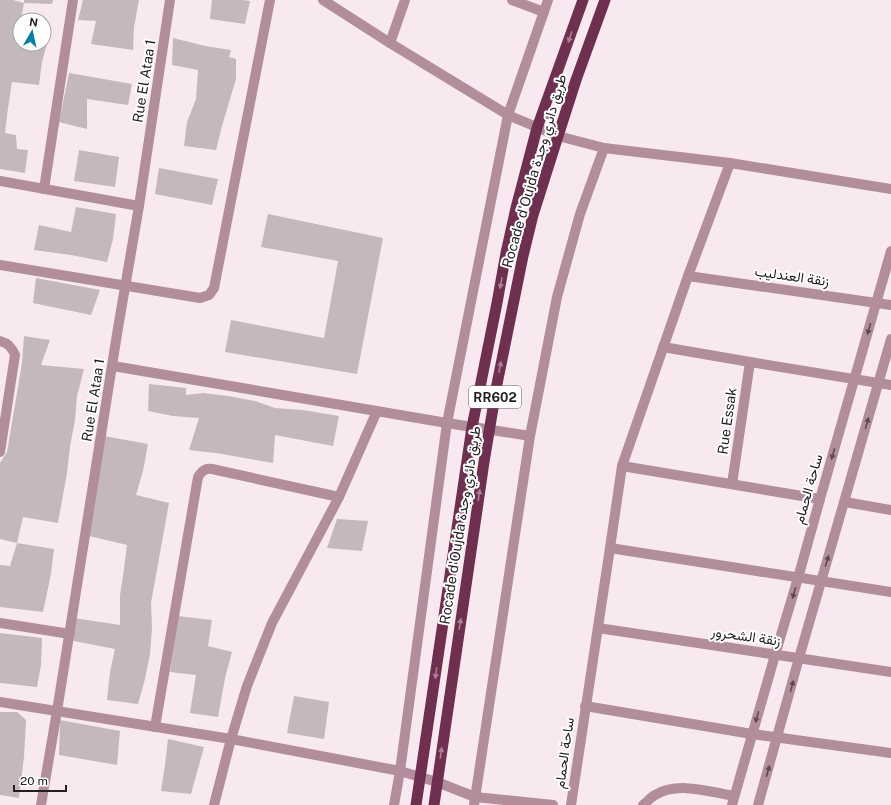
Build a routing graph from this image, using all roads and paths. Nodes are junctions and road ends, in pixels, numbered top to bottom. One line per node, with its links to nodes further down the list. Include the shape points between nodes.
1 (73, 0): 18 (street)
2 (170, 0): 20 (street, Rue El Ataa 1)
3 (270, 0): 24 (street, via 214,288 209,295 200,298)
4 (322, 0): 11 (street)
5 (405, 0): 11 (street)
6 (512, 0): 10 (street)
7 (548, 0): 10 (street)
8 (583, 0): 13 (highway, Rocade d'Oujda طريق دائري وجدة / RR602, one-way to 13)
9 (604, 0): 14 (highway, Rocade d'Oujda طريق دائري وجدة / RR602)
10 (544, 12): 12 (street)
11 (390, 43): 12 (street)
12 (508, 115): 13 (street); 36 (street)
13 (538, 128): 14 (street); 37 (highway, Rocade d'Oujda طريق دائري وجدة / RR602, one-way to 37, via 506,253)
14 (558, 136): 15 (street); 38 (highway, Rocade d'Oujda طريق دائري وجدة / RR602, one-way to 14, via 523,256)
15 (604, 148): 16 (street); 39 (street, via 580,214 557,297)
16 (730, 163): 19 (street); 23 (street)
17 (0, 181): 18 (street)
18 (44, 189): 20 (street)
19 (891, 189)
20 (139, 206): 24 (street, Rue El Ataa 1)
21 (891, 251): 25 (street, ساحة الحمام)
22 (0, 265): 24 (street)
23 (688, 276): 25 (street, زنقة العندليب); 29 (street)
24 (126, 285): 31 (street, Rue El Ataa 1)
25 (876, 303): 26 (street, زنقة العندليب); 32 (street, ساحة الحمام, one-way to 32)
26 (891, 305)
27 (891, 339): 33 (street)
28 (1, 341): 40 (street, via 9,345 15,355)
29 (663, 346): 30 (street); 41 (street)
30 (750, 362): 32 (street); 42 (street, Rue Essak)
31 (113, 366): 35 (street); 53 (street, Rue El Ataa 1)
32 (854, 379): 33 (street); 44 (street, ساحة الحمام, one-way to 44)
33 (878, 383): 34 (street); 45 (street, one-way to 33)
34 (891, 385)
35 (377, 411): 36 (street); 43 (street)
36 (447, 423): 37 (street); 65 (street)
37 (472, 427): 38 (street); 66 (highway, Rocade d'Oujda طريق دائري وجدة / RR602, one-way to 66)
38 (489, 430): 39 (street); 67 (highway, Rocade d'Oujda طريق دائري وجدة / RR602, one-way to 38)
39 (530, 436): 68 (street)
40 (0, 452)
41 (622, 466): 42 (street); 47 (street)
42 (732, 484): 44 (street)
43 (339, 497): 60 (street, via 212,470 206,469 201,472 198,477); 63 (street, via 272,623 247,686)
44 (820, 499): 48 (street, ساحة الحمام)
45 (845, 502): 46 (street); 49 (street, one-way to 45)
46 (891, 510)
47 (610, 548): 48 (street); 52 (street)
48 (798, 578): 49 (street); 54 (street, ساحة الحمام, one-way to 54)
49 (821, 581): 50 (street); 55 (street)
50 (891, 592)
51 (0, 623): 53 (street)
52 (598, 628): 54 (street, زنقة الشحرور); 58 (street)
53 (70, 634): 59 (street, Rue El Ataa 1)
54 (775, 654): 55 (street, زنقة الشحرور); 61 (street, ساحة الحمام, one-way to 61)
55 (799, 658): 56 (street, زنقة الشحرور); 62 (street, one-way to 55)
56 (891, 672)
57 (0, 702): 59 (street)
58 (586, 706): 61 (street, ساحة الحمام); 76 (street, ساحة الحمام)
59 (58, 711): 60 (street); 70 (street, Rue El Ataa 1)
60 (155, 727): 63 (street)
61 (752, 734): 62 (street, ساحة الحمام); 69 (street, ساحة الحمام)
62 (778, 737): 64 (street, ساحة الحمام); 78 (street, one-way to 62)
63 (231, 739): 65 (street); 71 (street)
64 (891, 753)
65 (400, 771): 66 (street); 72 (street)
66 (420, 777): 67 (street); 73 (highway, Rocade d'Oujda طريق دائري وجدة / RR602)
67 (437, 782): 68 (street); 74 (highway, Rocade d'Oujda طريق دائري وجدة / RR602)
68 (474, 801): 75 (street)
69 (733, 801): 77 (street, via 692,789 671,789 655,795)
70 (41, 805)
71 (214, 805)
72 (394, 805)
73 (416, 805)
74 (434, 805)
75 (553, 805)
76 (571, 805)
77 (643, 805)
78 (759, 805)

